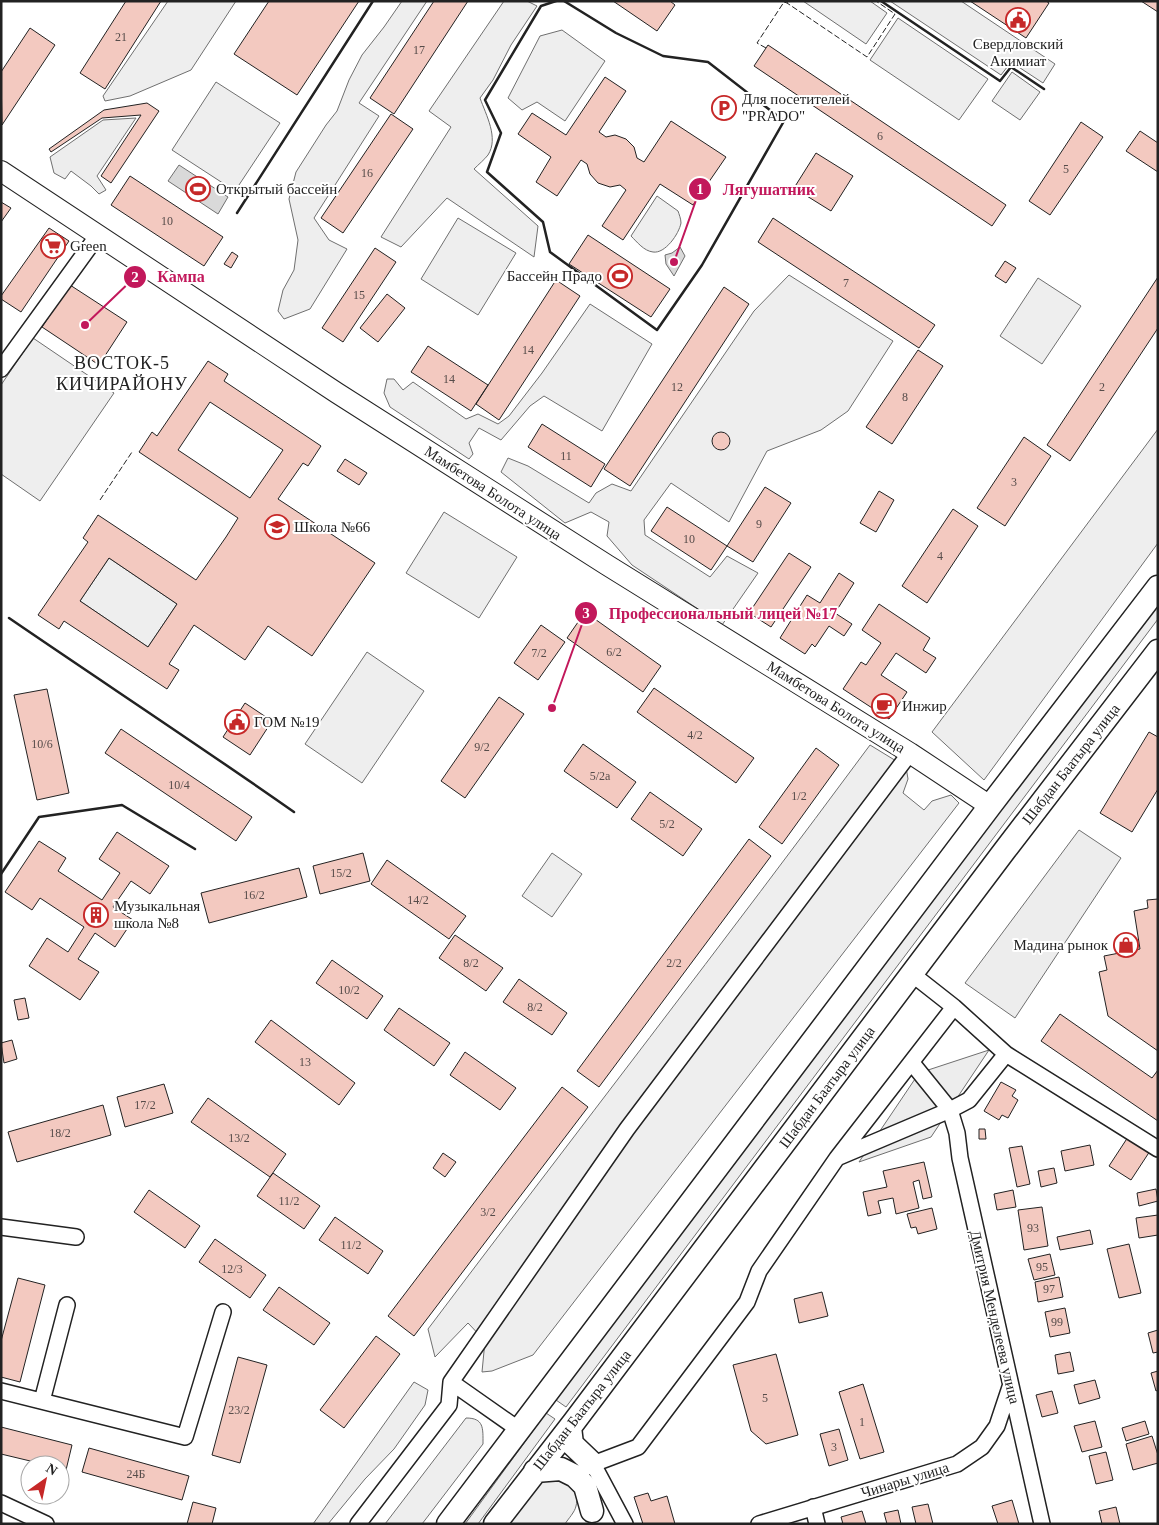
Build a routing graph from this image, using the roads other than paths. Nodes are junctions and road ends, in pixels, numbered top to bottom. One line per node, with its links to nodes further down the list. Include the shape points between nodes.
1 (1, 171): 2 (street, Мамбетова Болота улица)
2 (98, 235): 3 (street); 6 (street, Мамбетова Болота улица, via 322,384)
3 (1, 369)
4 (1158, 587): 7 (main road)
5 (1158, 651): 8 (main road, Шабдан Баатыра улица)
6 (910, 753): 7 (street, Мамбетова Болота улица); 19 (street, via 627,1129)
7 (990, 806): 24 (main road)
8 (912, 974): 9 (street); 23 (main road, Шабдан Баатыра улица)
9 (954, 1007): 10 (street); 11 (street)
10 (1006, 1054): 12 (street, via 969,1100); 13 (street)
11 (912, 1063): 12 (street); 14 (street)
12 (950, 1110): 14 (street); 20 (street, Дмитрия Менделеева улица)
13 (1158, 1149)
14 (837, 1158): 25 (street, via 759,1271 747,1302 638,1447)
15 (1, 1227): 16 (street)
16 (76, 1237)
17 (66, 1305): 22 (street)
18 (222, 1312): 22 (street, via 185,1437)
19 (451, 1382): 24 (street); 31 (street, via 449,1405)
20 (1011, 1386): 28 (street, Чинары улица, via 997,1426 982,1447 957,1464); 37 (street, Дмитрия Менделеева улица)
21 (1, 1391): 22 (street)
22 (42, 1401)
23 (570, 1427): 25 (main road, via 572,1444); 26 (main road, Шабдан Баатыра улица)
24 (518, 1429): 32 (main road)
25 (593, 1464): 29 (street); 34 (street)
26 (535, 1471): 29 (main road, via 561,1469 574,1476 585,1486); 33 (main road, Шабдан Баатыра улица)
27 (1, 1503): 30 (street)
28 (813, 1507): 35 (street, Чинары улица); 36 (street)
29 (588, 1517)
30 (46, 1524)
31 (358, 1524)
32 (448, 1524)
33 (495, 1524)
34 (625, 1524)
35 (759, 1524)
36 (817, 1524)
37 (1042, 1524)

